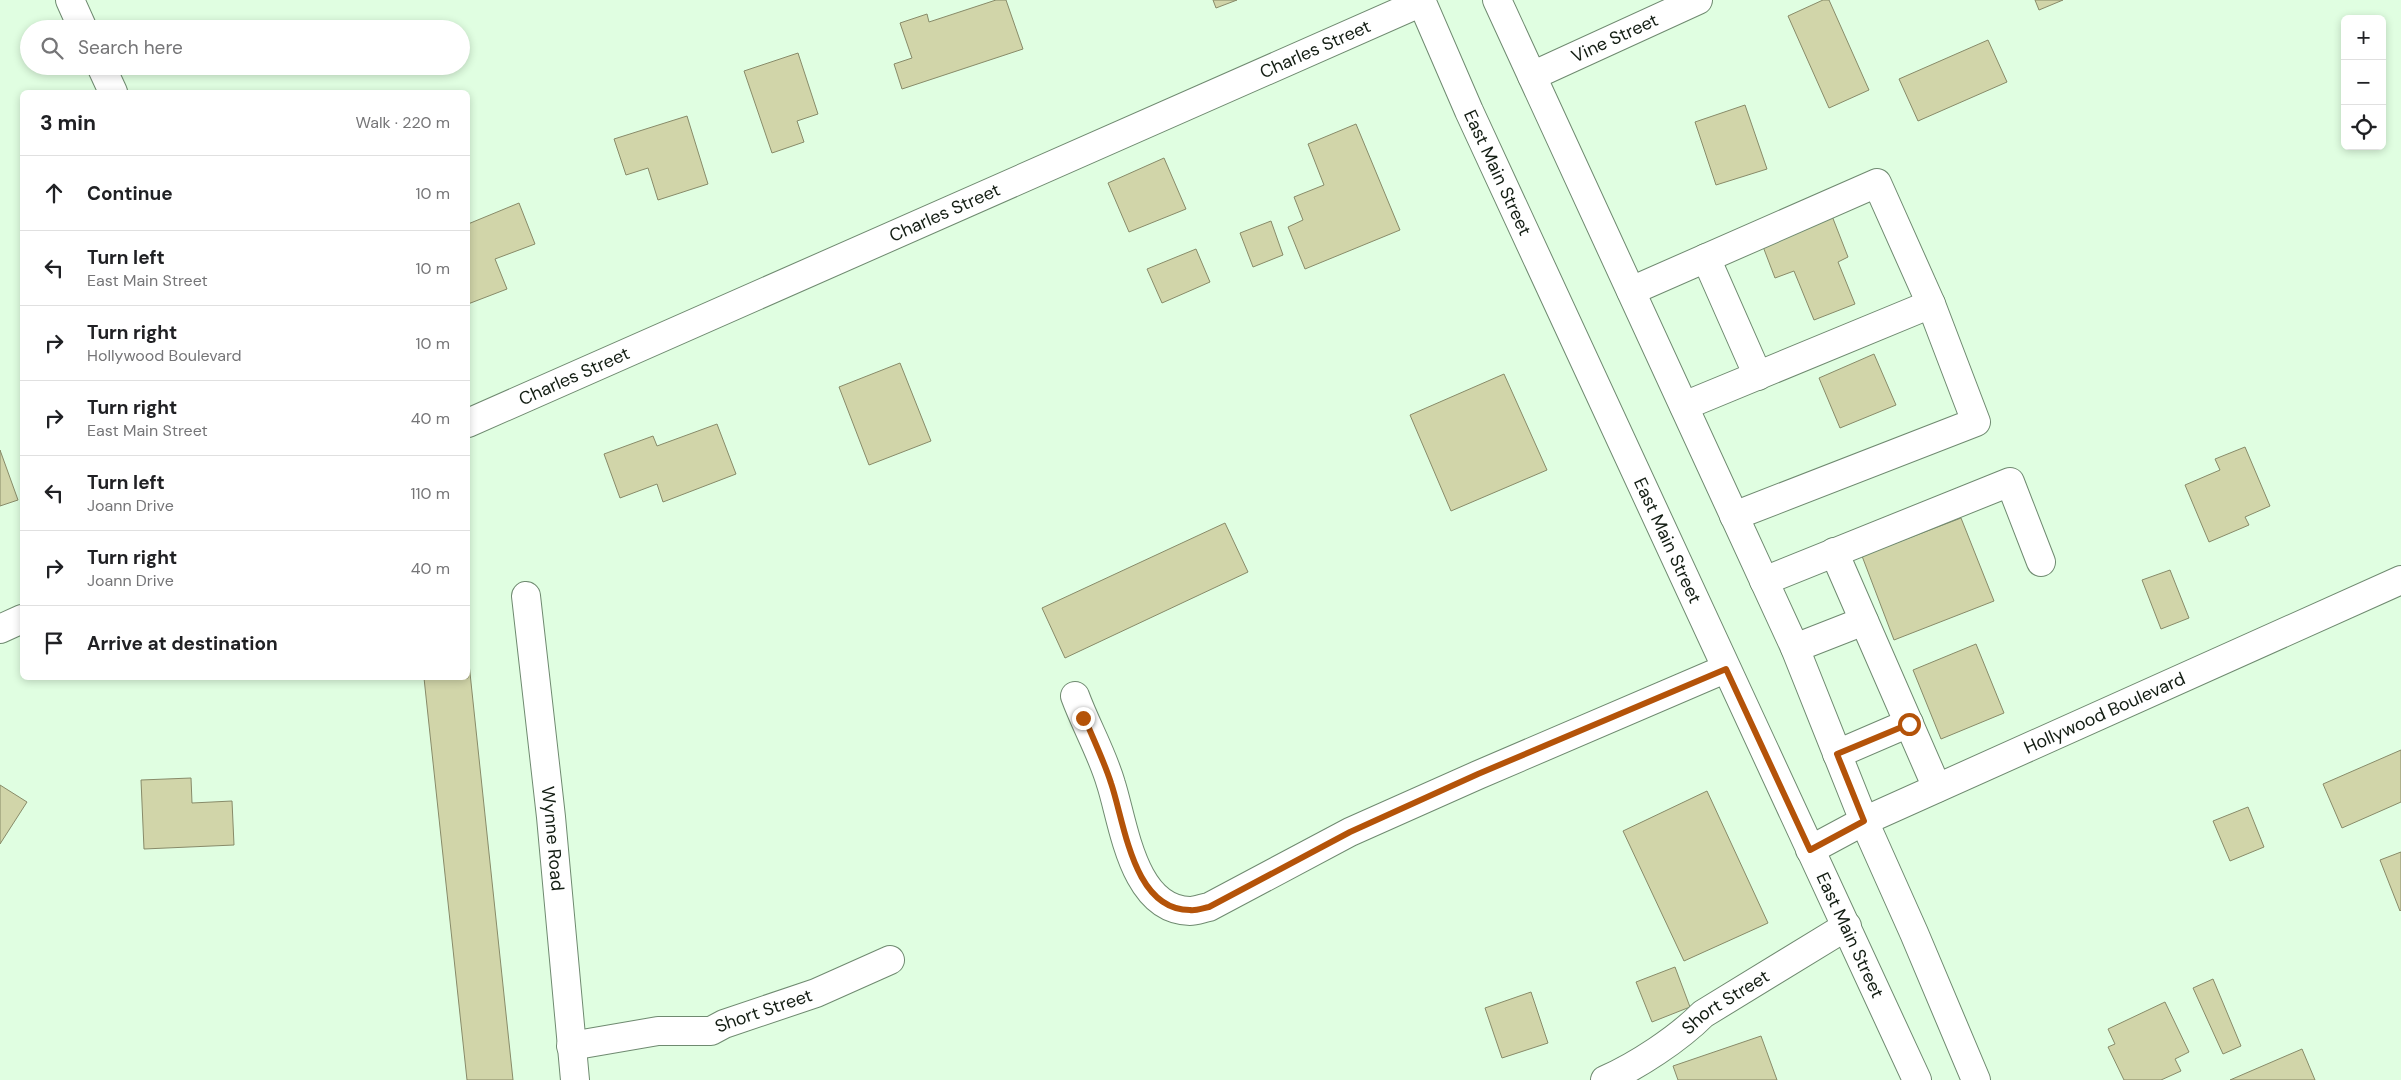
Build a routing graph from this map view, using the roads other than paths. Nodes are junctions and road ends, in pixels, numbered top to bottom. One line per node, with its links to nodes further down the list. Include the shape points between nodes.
1 (70, 0): 5 (street)
2 (1497, 0): 7 (street)
3 (1698, 0): 7 (street, Vine Street)
4 (1422, 1): 14 (street, Charles Street); 25 (street, East Main Street, via 1469,111)
5 (79, 20)
6 (104, 75): 8 (street)
7 (1532, 76): 10 (street)
8 (112, 90)
9 (1706, 258): 10 (street); 11 (street, via 1877,183); 12 (street)
10 (1631, 291): 13 (street)
11 (1931, 304): 12 (street); 15 (street, via 1976,422)
12 (1758, 376): 13 (street)
13 (1684, 406): 15 (street)
14 (470, 422)
15 (1734, 516): 19 (street)
16 (1834, 552): 17 (street, via 2010,482); 19 (street); 22 (street)
17 (2042, 562)
18 (2401, 580): 29 (street, Hollywood Boulevard)
19 (1764, 581): 24 (street)
20 (526, 596): 34 (street, Wynne Road, via 551,817)
21 (20, 620): 23 (street)
22 (1864, 621): 24 (street); 27 (street)
23 (0, 629)
24 (1795, 648): 28 (street)
25 (1726, 669): 26 (street, via 1358,828 1209,907 1190,910 1170,907 1141,878 1132,858 1111,782); 31 (street, East Main Street)
26 (1075, 696)
27 (1909, 724): 28 (street); 29 (street)
28 (1837, 754): 30 (street)
29 (1937, 788): 30 (street, Hollywood Boulevard)
30 (1864, 821): 31 (street, Hollywood Boulevard); 38 (street)
31 (1810, 850): 32 (street, East Main Street)
32 (1847, 926): 36 (street, Short Street, via 1703,1014 1689,1028); 37 (street, East Main Street)
33 (890, 960): 34 (street, Short Street, via 816,993 711,1031 658,1031)
34 (571, 1046): 35 (street, Wynne Road)
35 (575, 1080)
36 (1605, 1080)
37 (1917, 1080)
38 (1976, 1080)

